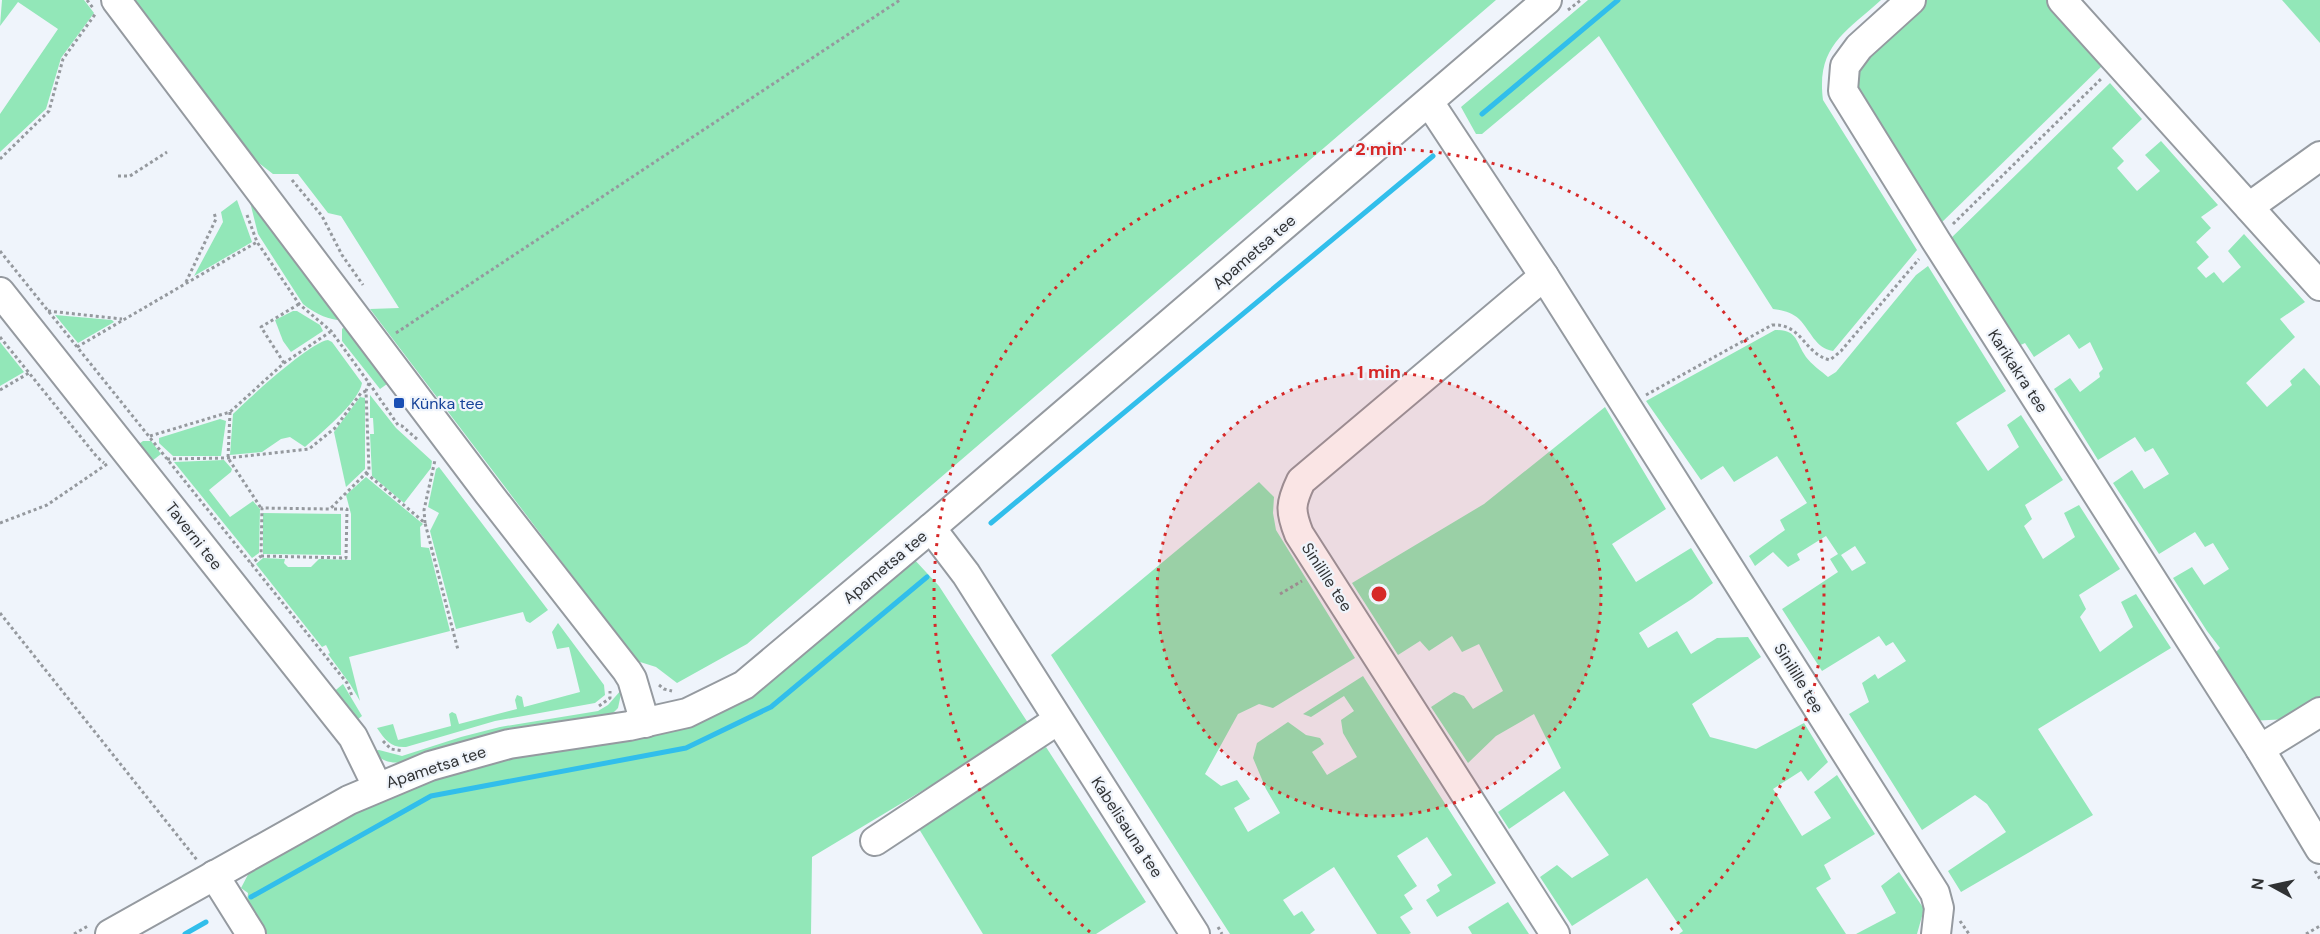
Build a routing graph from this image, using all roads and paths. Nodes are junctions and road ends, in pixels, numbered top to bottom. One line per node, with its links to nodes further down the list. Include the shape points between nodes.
1 (87, 0): 12 (path, via 96,13 63,59 49,111)
2 (116, 0): 25 (street, via 322,272)
3 (900, 0): 31 (path)
4 (1581, 0): 7 (path)
5 (1911, 0): 18 (street, Karikakra tee, via 1859,47 1845,66 1843,91)
6 (2062, 0): 8 (street)
7 (1555, 7): 9 (street, Apametsa tee)
8 (2118, 62): 15 (street); 18 (path)
9 (1428, 102): 21 (street, Sinilille tee); 48 (street, Apametsa tee)
10 (167, 152): 13 (path, via 147,168 130,176)
11 (2320, 156): 15 (street)
12 (0, 159)
13 (118, 176)
14 (292, 180): 25 (path, via 322,216)
15 (2249, 207): 23 (street)
16 (246, 210): 19 (path)
17 (214, 213): 22 (path, via 216,219)
18 (1936, 241): 37 (path, via 1830,360 1821,358 1793,329 1772,324); 60 (street, Karikakra tee)
19 (257, 242): 22 (path); 26 (path)
20 (0, 251): 27 (path)
21 (1544, 276): 37 (street, Sinilille tee); 72 (street, Sinilille tee, via 1301,481 1294,495 1292,515 1299,534)
22 (186, 284): 28 (path)
23 (2320, 286)
24 (0, 292): 40 (street, Taverni tee)
25 (360, 302): 29 (path); 31 (street); 39 (street, via 388,380)
26 (299, 304): 29 (path); 33 (path, via 261,327)
27 (48, 311): 28 (path); 32 (path)
28 (124, 319): 32 (path)
29 (331, 331): 33 (path); 36 (path, via 369,384)
30 (0, 337): 34 (path)
31 (377, 346): 39 (street)
32 (77, 347): 40 (path)
33 (284, 363): 38 (path)
34 (29, 373): 35 (path); 40 (path, via 97,457)
35 (0, 390)
36 (366, 391): 41 (path, via 334,428 309,449); 43 (path)
37 (1626, 406): 66 (street, Sinilille tee, via 1935,893)
38 (230, 412): 40 (path); 41 (path)
39 (443, 449): 47 (path, via 424,510); 58 (street, via 627,671)
40 (127, 450): 42 (path); 46 (path, via 47,506); 62 (street, Taverni tee, via 353,736)
41 (228, 458): 42 (path); 44 (path)
42 (167, 459): 50 (path)
43 (366, 473): 45 (path); 47 (path)
44 (262, 508): 45 (path); 49 (path)
45 (330, 509): 49 (path, via 346,509 346,558)
46 (0, 523)
47 (425, 523): 54 (path)
48 (931, 528): 57 (street, Kabelisauna tee, via 966,574); 58 (street, Apametsa tee, via 744,686 687,713)
49 (261, 556): 50 (path)
50 (251, 564): 55 (path, via 347,683)
51 (1309, 578): 52 (path)
52 (1280, 594)
53 (0, 613): 65 (path)
54 (458, 650)
55 (357, 704)
56 (2320, 712): 60 (street)
57 (1058, 720): 63 (street); 71 (street, Kabelisauna tee)
58 (645, 723): 62 (street, Apametsa tee, via 509,744)
59 (381, 740): 61 (path, via 391,749)
60 (2260, 749): 64 (street, Karikakra tee)
61 (406, 751)
62 (377, 786): 65 (street, Apametsa tee)
63 (875, 841)
64 (2320, 849)
65 (207, 869): 68 (street, Apametsa tee); 70 (street)
66 (1946, 925): 73 (path)
67 (2320, 926): 74 (path)
68 (101, 928): 69 (path)
69 (74, 934)
70 (251, 934)
71 (1195, 934)
72 (1555, 934)
73 (1969, 934)
74 (2306, 934)

